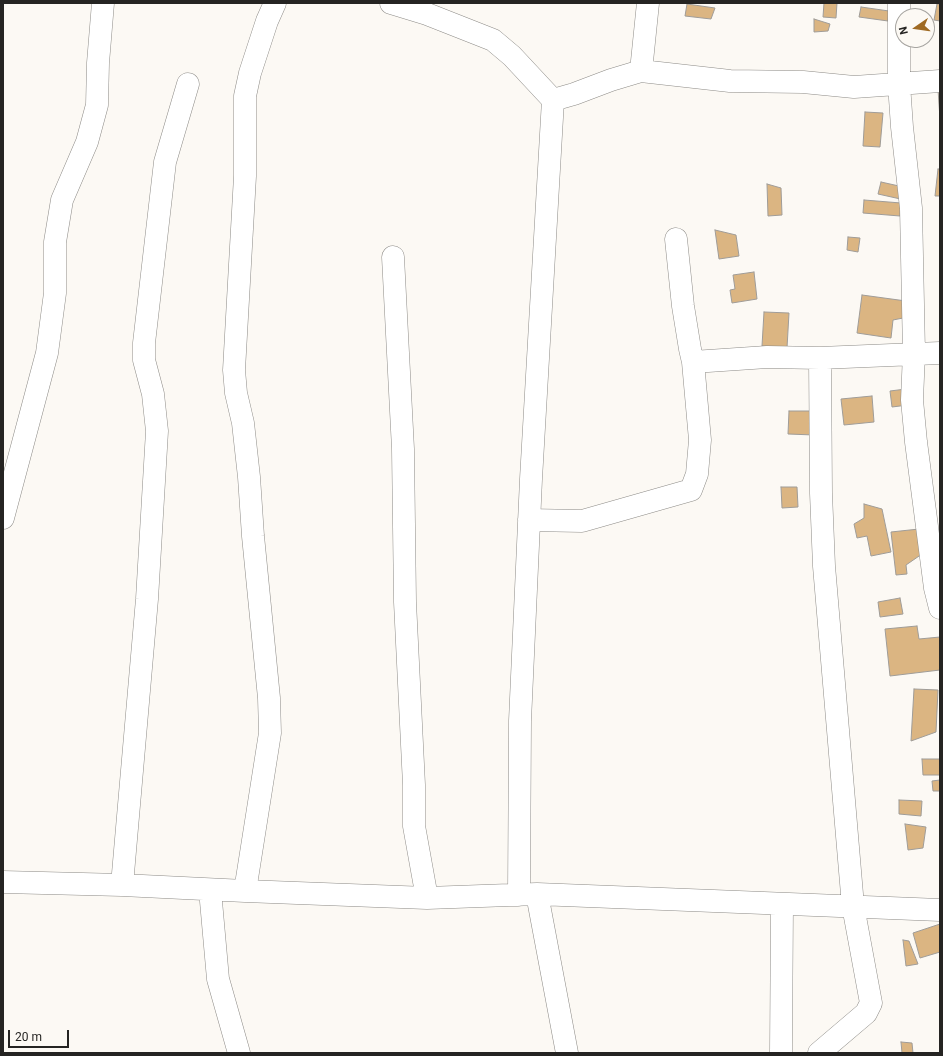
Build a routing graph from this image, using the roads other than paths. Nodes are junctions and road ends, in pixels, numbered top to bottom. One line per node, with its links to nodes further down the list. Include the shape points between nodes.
1 (104, 3): 17 (street, via 97,105 87,142 62,200 55,242 55,293 46,352)
2 (275, 3): 23 (street, via 250,73 245,96 245,176 234,370 249,477 270,733)
3 (391, 3): 10 (street, via 493,40 512,56)
4 (648, 3): 6 (street)
5 (899, 3): 9 (street)
6 (641, 71): 9 (street, via 730,81 803,82 854,87); 10 (street)
7 (940, 81): 9 (street)
8 (188, 84): 21 (street, via 166,162 144,343 144,360 153,394 157,431 146,607)
9 (900, 84): 13 (street, via 902,127 912,208)
10 (553, 100): 18 (street)
11 (676, 239): 16 (street, via 683,306)
12 (393, 257): 25 (street, via 403,449 405,602 414,826)
13 (914, 353): 14 (street); 15 (street); 19 (street, via 912,400 916,442 934,588)
14 (940, 353)
15 (820, 358): 16 (street, via 767,357); 27 (street, via 824,566)
16 (693, 362): 18 (street, via 700,440 697,474 691,490 582,521)
17 (3, 518)
18 (529, 520): 24 (street, via 520,722)
19 (940, 608)
20 (3, 882): 21 (street)
21 (122, 885): 22 (street)
22 (210, 890): 23 (street); 29 (street, via 218,979)
23 (245, 891): 25 (street)
24 (528, 894): 25 (street); 26 (street); 30 (street)
25 (427, 898)
26 (782, 904): 27 (street); 31 (street)
27 (853, 906): 28 (street); 32 (street, via 871,1003 866,1013)
28 (940, 910)
29 (239, 1053)
30 (567, 1053)
31 (781, 1053)
32 (819, 1053)

